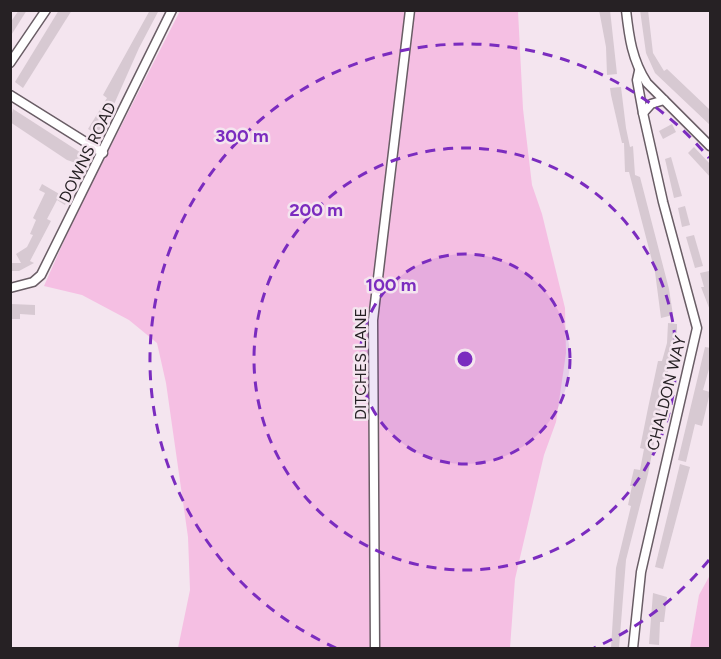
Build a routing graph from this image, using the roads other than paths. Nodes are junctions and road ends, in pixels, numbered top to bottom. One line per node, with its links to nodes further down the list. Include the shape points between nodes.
1 (46, 10): 5 (street)
2 (172, 10): 11 (street, DOWNS ROAD)
3 (410, 10): 13 (street, DITCHES LANE, via 373,320)
4 (626, 10): 6 (street, CHALDON WAY, via 633,59)
5 (10, 63)
6 (639, 71): 8 (street); 9 (street, CHALDON WAY)
7 (10, 94): 11 (street)
8 (664, 100): 9 (street, via 651,104); 10 (street)
9 (643, 113): 14 (street, CHALDON WAY, via 697,328 641,572)
10 (711, 146)
11 (104, 153): 12 (street, DOWNS ROAD, via 41,275 33,282)
12 (10, 288)
13 (375, 648)
14 (633, 648)

